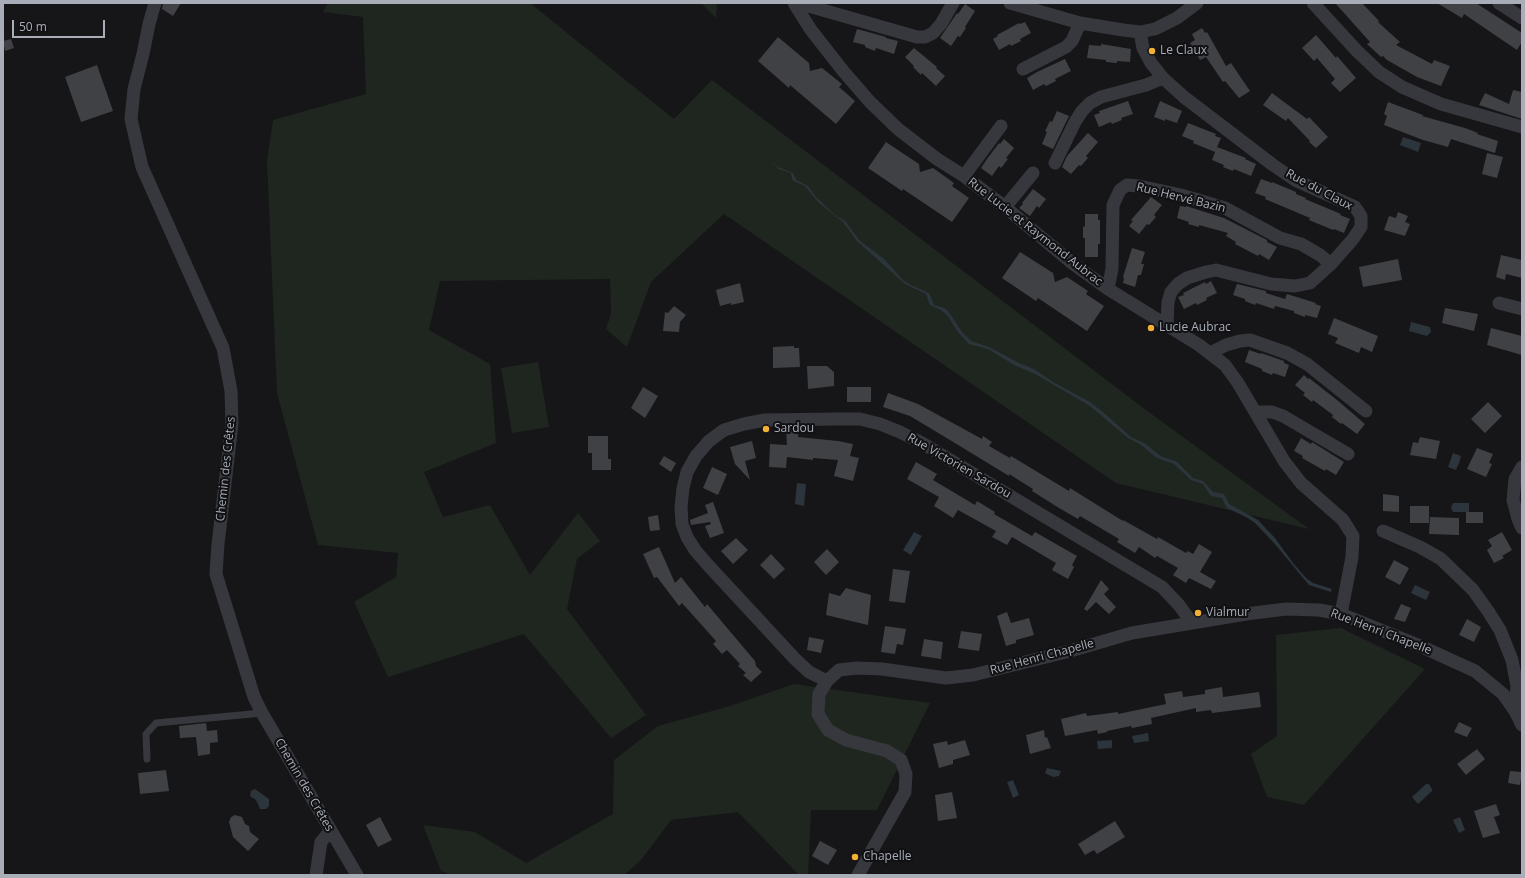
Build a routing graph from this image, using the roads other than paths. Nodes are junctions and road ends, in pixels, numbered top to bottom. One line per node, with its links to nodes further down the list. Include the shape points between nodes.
1 (155, 3): 36 (street, Chemin des Crêtes, via 134,89 131,119 142,166 223,348 231,391 232,424 216,574 254,697)
2 (794, 3): 18 (street, Rue Lucie et Raymond Aubrac, via 811,30 870,102 898,129)
3 (798, 3): 4 (street, via 917,38 933,33)
4 (953, 3)
5 (1010, 3): 10 (street)
6 (1197, 3): 11 (street, via 1177,18 1155,29)
7 (1313, 3): 15 (street, via 1362,57 1402,87 1441,104)
8 (1499, 3): 9 (street)
9 (1522, 18)
10 (1080, 23): 11 (street); 12 (street, via 1072,41 1066,47)
11 (1140, 32): 13 (street, Rue du Claux, via 1143,48)
12 (1023, 69)
13 (1163, 78): 16 (street, via 1101,97 1090,103 1075,122); 20 (street, Rue du Claux, via 1184,97 1295,180 1355,207 1361,216 1361,227)
14 (1002, 126): 18 (street)
15 (1522, 127)
16 (1055, 163)
17 (1033, 173): 19 (street)
18 (964, 176): 19 (street, Rue Lucie et Raymond Aubrac)
19 (1005, 207): 21 (street, Rue Lucie et Raymond Aubrac, via 1072,263)
20 (1331, 264): 21 (street, Rue Hervé Bazin, via 1320,254 1301,244 1280,238 1225,208 1127,185 1120,190 1113,205 1112,269); 24 (street, Rue du Claux, via 1310,283 1295,286 1271,284 1216,270 1188,278 1178,284 1172,292 1168,302)
21 (1108, 289): 24 (street, Rue Lucie et Raymond Aubrac)
22 (1499, 303): 23 (street)
23 (1522, 309)
24 (1168, 325): 25 (street, Rue Lucie et Raymond Aubrac)
25 (1210, 353): 26 (street, via 1226,344 1250,340 1280,351 1307,364); 27 (street, Rue Lucie et Raymond Aubrac, via 1225,365)
26 (1366, 411)
27 (1255, 412): 28 (street, via 1272,412 1283,416); 32 (street, Rue Lucie et Raymond Aubrac, via 1284,461 1301,483 1343,520 1353,536 1352,557)
28 (1348, 454)
29 (1522, 468): 30 (street, via 1515,479 1513,500)
30 (1522, 528)
31 (1383, 531): 35 (street, via 1441,559 1473,590 1500,630 1512,660 1517,686)
32 (1341, 614): 33 (street, Rue Henri Chapelle, via 1286,609); 35 (street, Rue Henri Chapelle, via 1475,671 1503,694)
33 (1192, 624): 34 (street, Rue Henri Chapelle, via 1132,633 973,675 946,678 857,668 839,670); 34 (street, Rue Victorien Sardou, via 1162,587 935,450 900,432 880,424 835,419 764,420 724,430 709,441 687,472 681,507 682,524 687,537 707,564 795,659 809,672)
34 (826, 681): 42 (street, via 819,694 818,714 828,730 846,740 887,750 901,760 906,774 905,792)
35 (1515, 710): 37 (street, Rue Henri Chapelle)
36 (262, 713): 38 (lane, via 156,723 146,734); 39 (street, Chemin des Crêtes)
37 (1522, 725)
38 (148, 759)
39 (330, 831): 40 (street, via 321,842); 41 (street, Chemin des Crêtes)
40 (316, 875)
41 (357, 875)
42 (858, 875)

